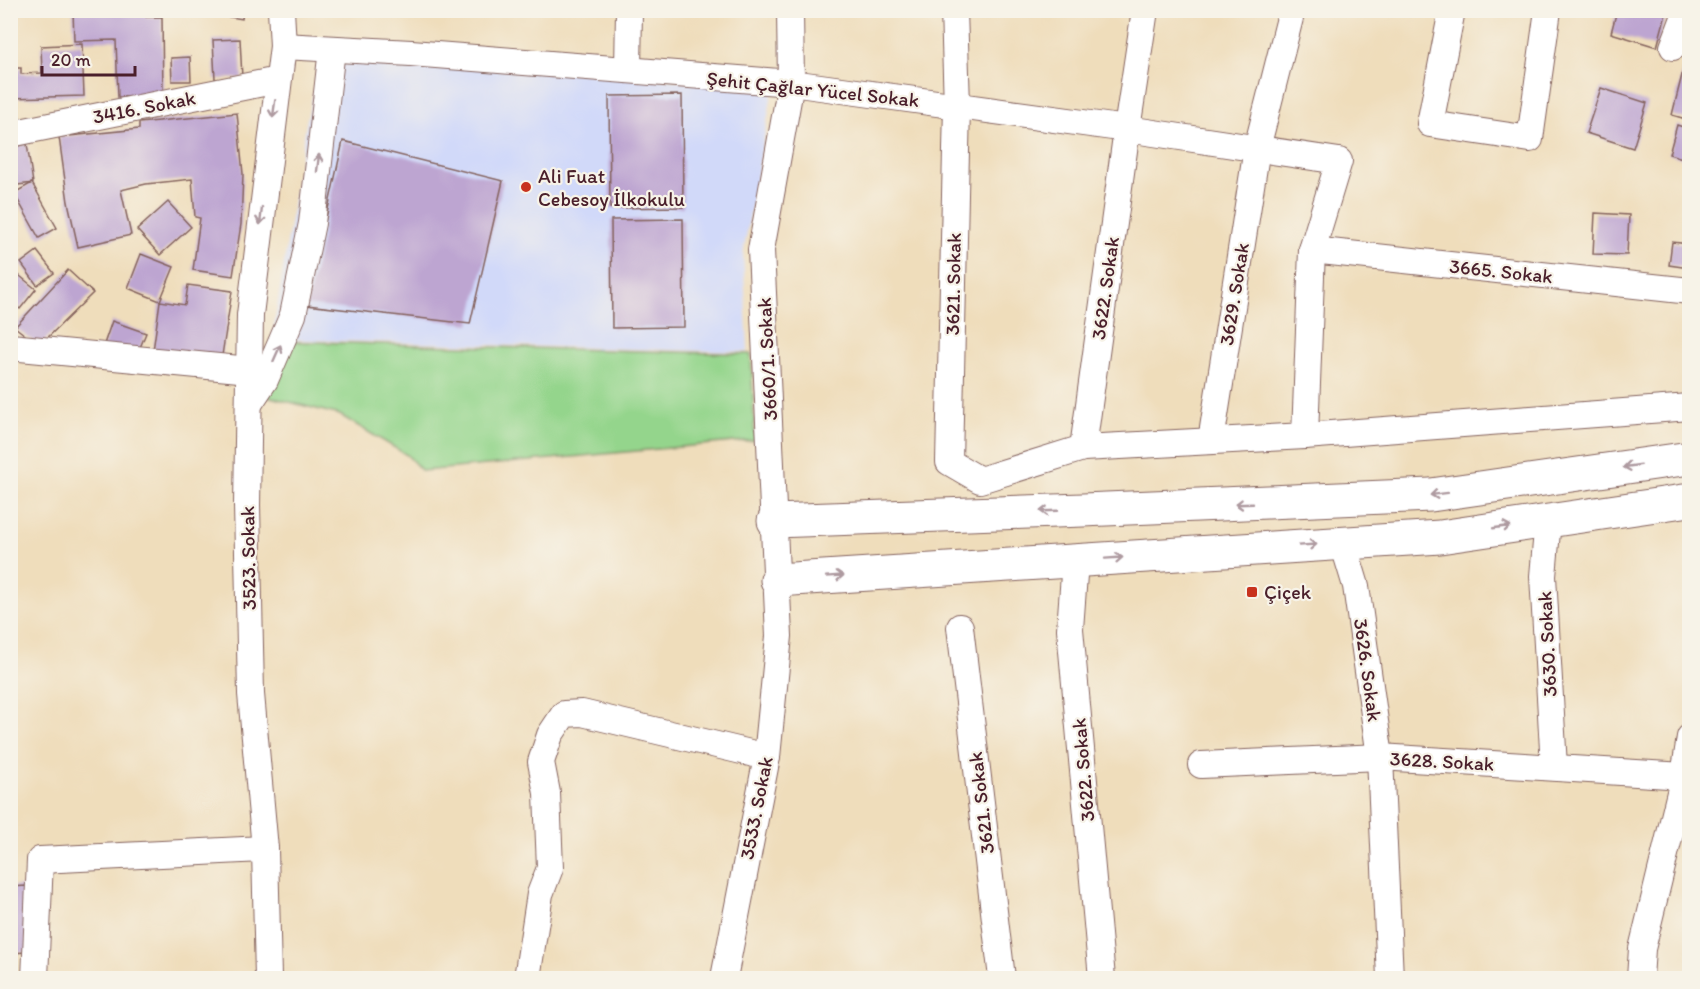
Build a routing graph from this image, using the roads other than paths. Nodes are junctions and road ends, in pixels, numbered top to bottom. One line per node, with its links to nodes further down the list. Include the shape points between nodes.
1 (280, 10): 10 (street, 3523. Sokak)
2 (629, 10): 13 (street)
3 (790, 10): 15 (street, 3660/1. Sokak)
4 (954, 10): 16 (street, 3621. Sokak)
5 (1145, 10): 17 (street, 3622. Sokak)
6 (1292, 10): 19 (street, 3629. Sokak)
7 (1452, 10): 8 (street, via 1430,124 1530,139)
8 (1548, 10)
9 (1687, 10): 11 (street)
10 (283, 46): 12 (street, Şehit Çağlar Yücel Sokak); 14 (street, 3523. Sokak)
11 (1673, 47)
12 (332, 48): 13 (street, Şehit Çağlar Yücel Sokak); 24 (street, one-way to 12, via 265,380 293,315 312,223)
13 (628, 70): 15 (street, Şehit Çağlar Yücel Sokak)
14 (278, 80): 18 (street, 3416. Sokak); 23 (street, 3523. Sokak, one-way to 23, via 250,315)
15 (791, 83): 16 (street, Şehit Çağlar Yücel Sokak); 32 (street, 3660/1. Sokak, via 761,250)
16 (957, 106): 17 (street, Şehit Çağlar Yücel Sokak); 28 (street, 3621. Sokak, via 949,462 980,480)
17 (1127, 129): 19 (street, Şehit Çağlar Yücel Sokak); 28 (street, 3622. Sokak)
18 (10, 134)
19 (1257, 148): 20 (street, Şehit Çağlar Yücel Sokak, via 1339,161); 27 (street, 3629. Sokak)
20 (1312, 250): 21 (street, 3665. Sokak); 26 (street)
21 (1689, 291)
22 (10, 346): 23 (street)
23 (249, 370): 24 (street, 3523. Sokak)
24 (249, 404): 44 (street, 3523. Sokak, via 251,694)
25 (1689, 407): 26 (street)
26 (1305, 436): 27 (street)
27 (1212, 441): 28 (street)
28 (1083, 448)
29 (1689, 458): 32 (main road, one-way to 32, via 1431,495)
30 (1689, 500): 31 (main road)
31 (1548, 520): 33 (main road, one-way to 31, via 1440,537); 42 (street, 3630. Sokak, via 1543,576)
32 (774, 521): 35 (street, 3660/1. Sokak)
33 (1343, 543): 34 (main road, one-way to 33); 40 (street, 3626. Sokak, via 1356,586)
34 (1075, 561): 35 (main road, one-way to 34); 50 (street, 3622. Sokak, via 1070,628)
35 (777, 580): 37 (street, 3660/1. Sokak)
36 (960, 627): 49 (street, 3621. Sokak)
37 (779, 636): 39 (street, 3533. Sokak)
38 (1689, 737): 43 (street)
39 (767, 757): 47 (street, via 582,713 564,714 550,735 541,762 548,793 550,868 540,894); 48 (street, 3533. Sokak)
40 (1380, 757): 41 (street, 3628. Sokak); 42 (street, 3628. Sokak); 51 (street, 3626. Sokak)
41 (1201, 765)
42 (1554, 767): 43 (street, 3628. Sokak)
43 (1683, 776): 52 (street, via 1642,949)
44 (265, 849): 45 (street, via 40,860); 46 (street, 3523. Sokak)
45 (35, 978)
46 (268, 978)
47 (527, 978)
48 (724, 978)
49 (1002, 978)
50 (1102, 978)
51 (1390, 978)
52 (1640, 978)

